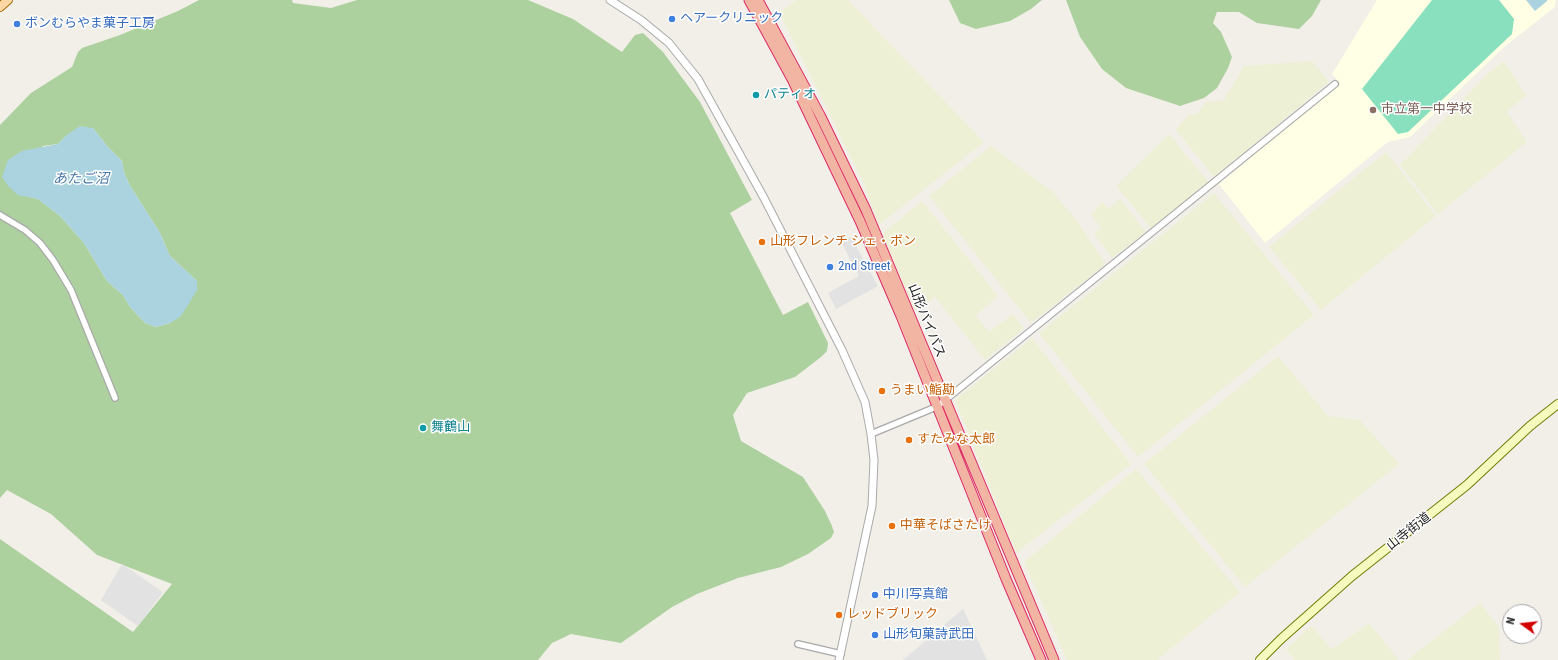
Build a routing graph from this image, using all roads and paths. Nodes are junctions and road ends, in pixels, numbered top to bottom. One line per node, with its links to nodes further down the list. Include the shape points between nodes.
1 (8, 0): 5 (main road)
2 (610, 0): 12 (street, via 641,20 669,43 698,79 764,198 842,350 864,402)
3 (749, 0): 11 (highway, 山形バイパス, via 792,79 854,208 891,292)
4 (758, 0): 9 (highway, 山形バイパス, via 817,108 866,210)
5 (0, 8)
6 (1335, 84): 9 (street)
7 (0, 215): 8 (street, via 26,230 53,260 71,290)
8 (115, 398)
9 (944, 401): 11 (street); 16 (highway, 山形バイパス)
10 (1558, 404): 17 (main road, 山寺街道, via 1530,426 1467,485 1352,576)
11 (936, 407): 12 (street); 15 (highway, 山形バイパス)
12 (871, 434): 14 (street, via 875,472 872,506)
13 (798, 644): 14 (street)
14 (840, 657)
15 (1041, 660)
16 (1054, 660)
17 (1260, 660)

